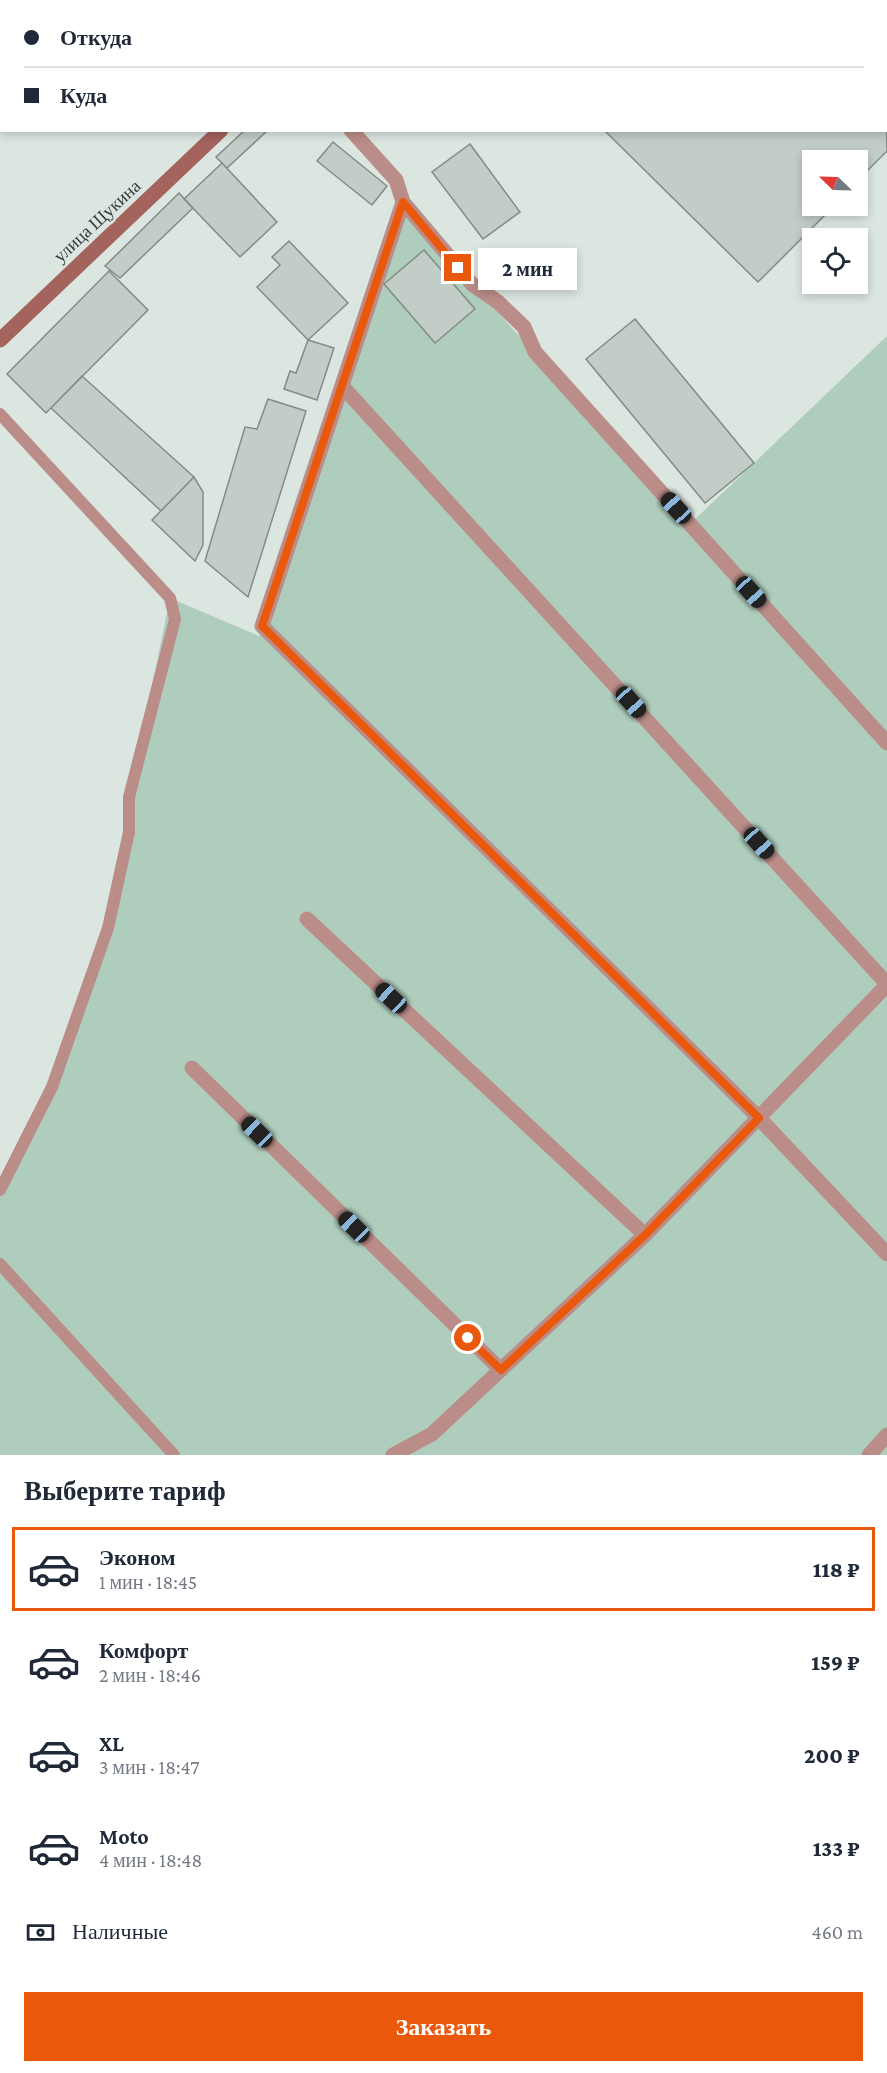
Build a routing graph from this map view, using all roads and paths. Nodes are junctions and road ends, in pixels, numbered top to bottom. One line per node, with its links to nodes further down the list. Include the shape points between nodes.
1 (219, 132): 4 (street, улица Щукина)
2 (353, 132): 3 (street, via 396,180)
3 (403, 202): 5 (street); 7 (street, via 472,284 524,327 535,352)
4 (0, 340)
5 (342, 386): 9 (street); 11 (street, via 262,626)
6 (0, 414): 12 (lane, via 170,598 175,619 129,797 129,832 108,928 52,1087)
7 (887, 743)
8 (307, 918): 13 (street)
9 (887, 984): 11 (street)
10 (192, 1068): 16 (street)
11 (759, 1118): 13 (street); 14 (street)
12 (0, 1190)
13 (645, 1235): 16 (street)
14 (887, 1254)
15 (0, 1264): 18 (lane)
16 (501, 1370): 19 (street, via 432,1434)
17 (887, 1435): 20 (street)
18 (174, 1455)
19 (393, 1455)
20 (869, 1455)

